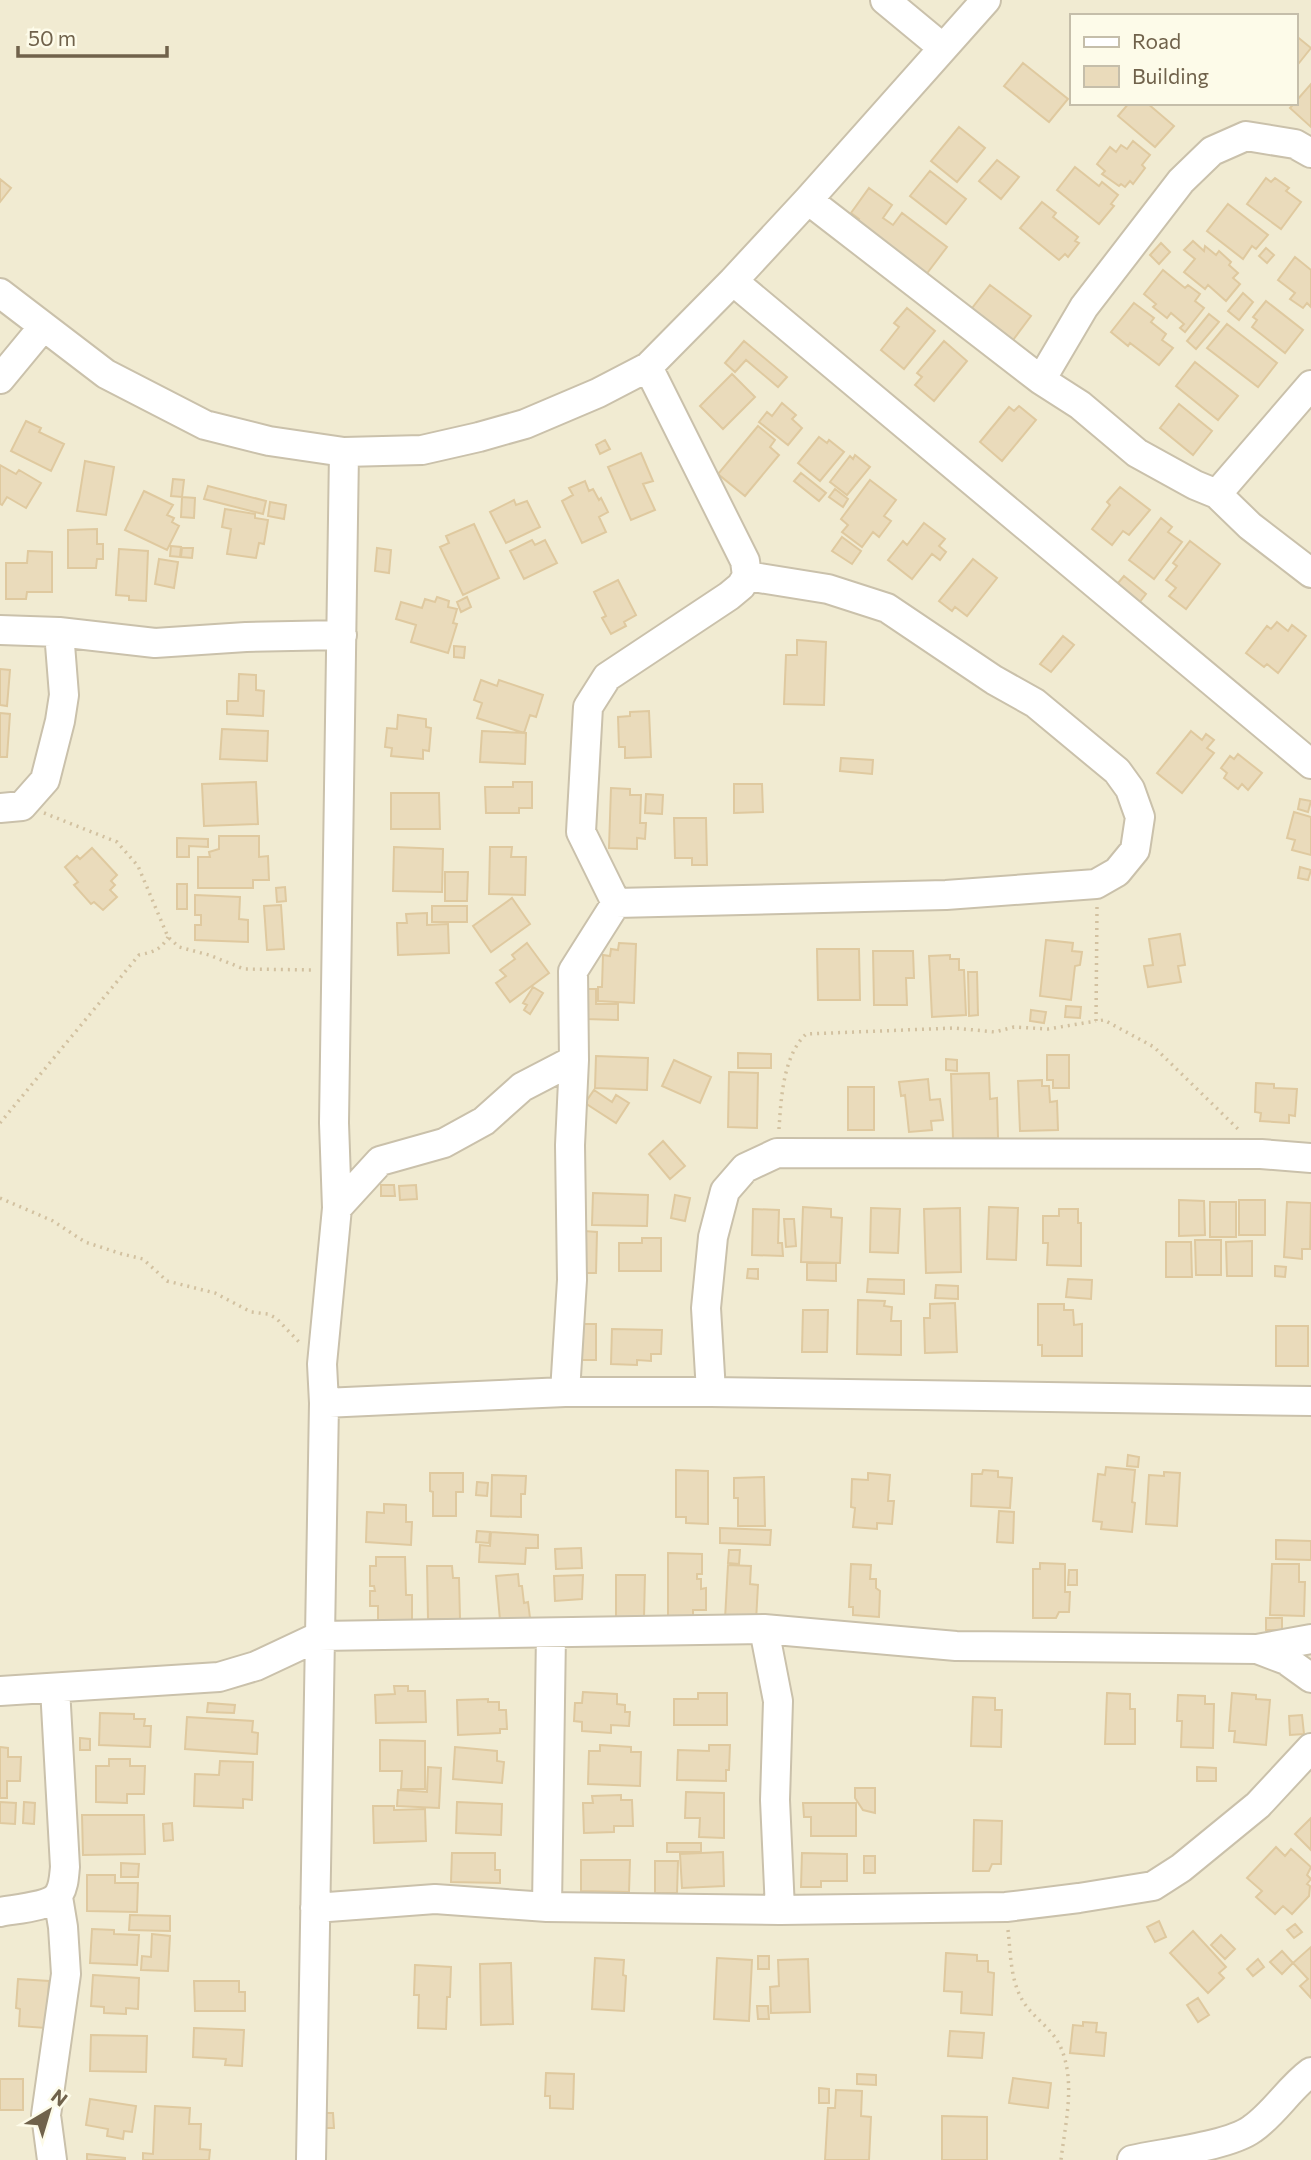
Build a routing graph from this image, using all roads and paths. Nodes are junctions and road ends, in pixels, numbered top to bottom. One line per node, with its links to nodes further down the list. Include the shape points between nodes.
1 (885, 0): 3 (street)
2 (986, 0): 3 (street)
3 (943, 48): 5 (street)
4 (1311, 153): 11 (street, via 1294,144 1246,136 1212,151 1181,181 1084,307)
5 (808, 200): 6 (street); 11 (street)
6 (733, 281): 9 (street); 20 (street)
7 (0, 293): 8 (street)
8 (43, 327): 10 (street); 13 (street, via 106,374 205,425 269,441)
9 (648, 367): 13 (street, via 525,424 479,437 422,450); 16 (street, via 745,561)
10 (0, 379)
11 (1041, 380): 14 (street, via 1080,405 1137,453)
12 (1311, 385): 14 (street)
13 (344, 452): 19 (street)
14 (1217, 494): 15 (street)
15 (1311, 573)
16 (747, 576): 22 (street, via 828,589 887,608 1035,703 1117,771 1140,817 1135,850 1117,872); 23 (street, via 729,596 607,677 588,707 581,832)
17 (0, 630): 18 (street)
18 (58, 632): 19 (street, via 155,643); 21 (street, via 64,695 45,780)
19 (342, 635): 25 (street)
20 (1311, 764)
21 (11, 807): 24 (path, via 95,831 117,842 138,866)
22 (1096, 884): 23 (street, via 946,895); 26 (path)
23 (616, 903): 27 (street, via 573,971)
24 (168, 937): 25 (path, via 179,947 244,969); 28 (path, via 154,952 139,954)
25 (336, 970): 33 (street)
26 (1096, 1021): 29 (path, via 995,1032 954,1028 806,1034 781,1087); 30 (path, via 1104,1020 1154,1047)
27 (574, 1059): 33 (street, via 522,1087 484,1121 444,1143 380,1161); 35 (street, via 572,1280)
28 (0, 1123)
29 (777, 1153): 30 (street); 36 (street, via 745,1168 725,1191 713,1237 706,1308)
30 (1261, 1154): 31 (street)
31 (1311, 1158)
32 (0, 1198): 34 (path, via 53,1221 85,1242 143,1259 167,1281 215,1293 251,1312 276,1318)
33 (337, 1208): 34 (street)
34 (321, 1364): 38 (street)
35 (565, 1392): 36 (street); 38 (street)
36 (711, 1392): 37 (street)
37 (1311, 1401)
38 (324, 1403): 41 (street)
39 (764, 1629): 40 (street); 43 (street, via 957,1646); 52 (street, via 779,1701 775,1800)
40 (551, 1633): 41 (street); 49 (street)
41 (320, 1636): 45 (street, via 257,1666 219,1677); 51 (street)
42 (1311, 1639): 43 (street)
43 (1257, 1649): 44 (street, via 1286,1660)
44 (1311, 1678)
45 (55, 1689): 46 (street); 48 (street, via 65,1867)
46 (0, 1691)
47 (1311, 1748): 50 (street, via 1258,1805 1153,1886)
48 (58, 1897): 53 (street); 55 (street, via 66,1974 47,2106)
49 (547, 1907): 51 (street, via 435,1899); 52 (street)
50 (1006, 1907): 52 (street); 57 (path, via 1014,1983 1060,2047 1068,2072)
51 (314, 1908): 56 (street)
52 (780, 1910)
53 (0, 1912)
54 (1311, 2072): 58 (street, via 1250,2130 1227,2141)
55 (51, 2160)
56 (311, 2160)
57 (1061, 2160)
58 (1132, 2160)

